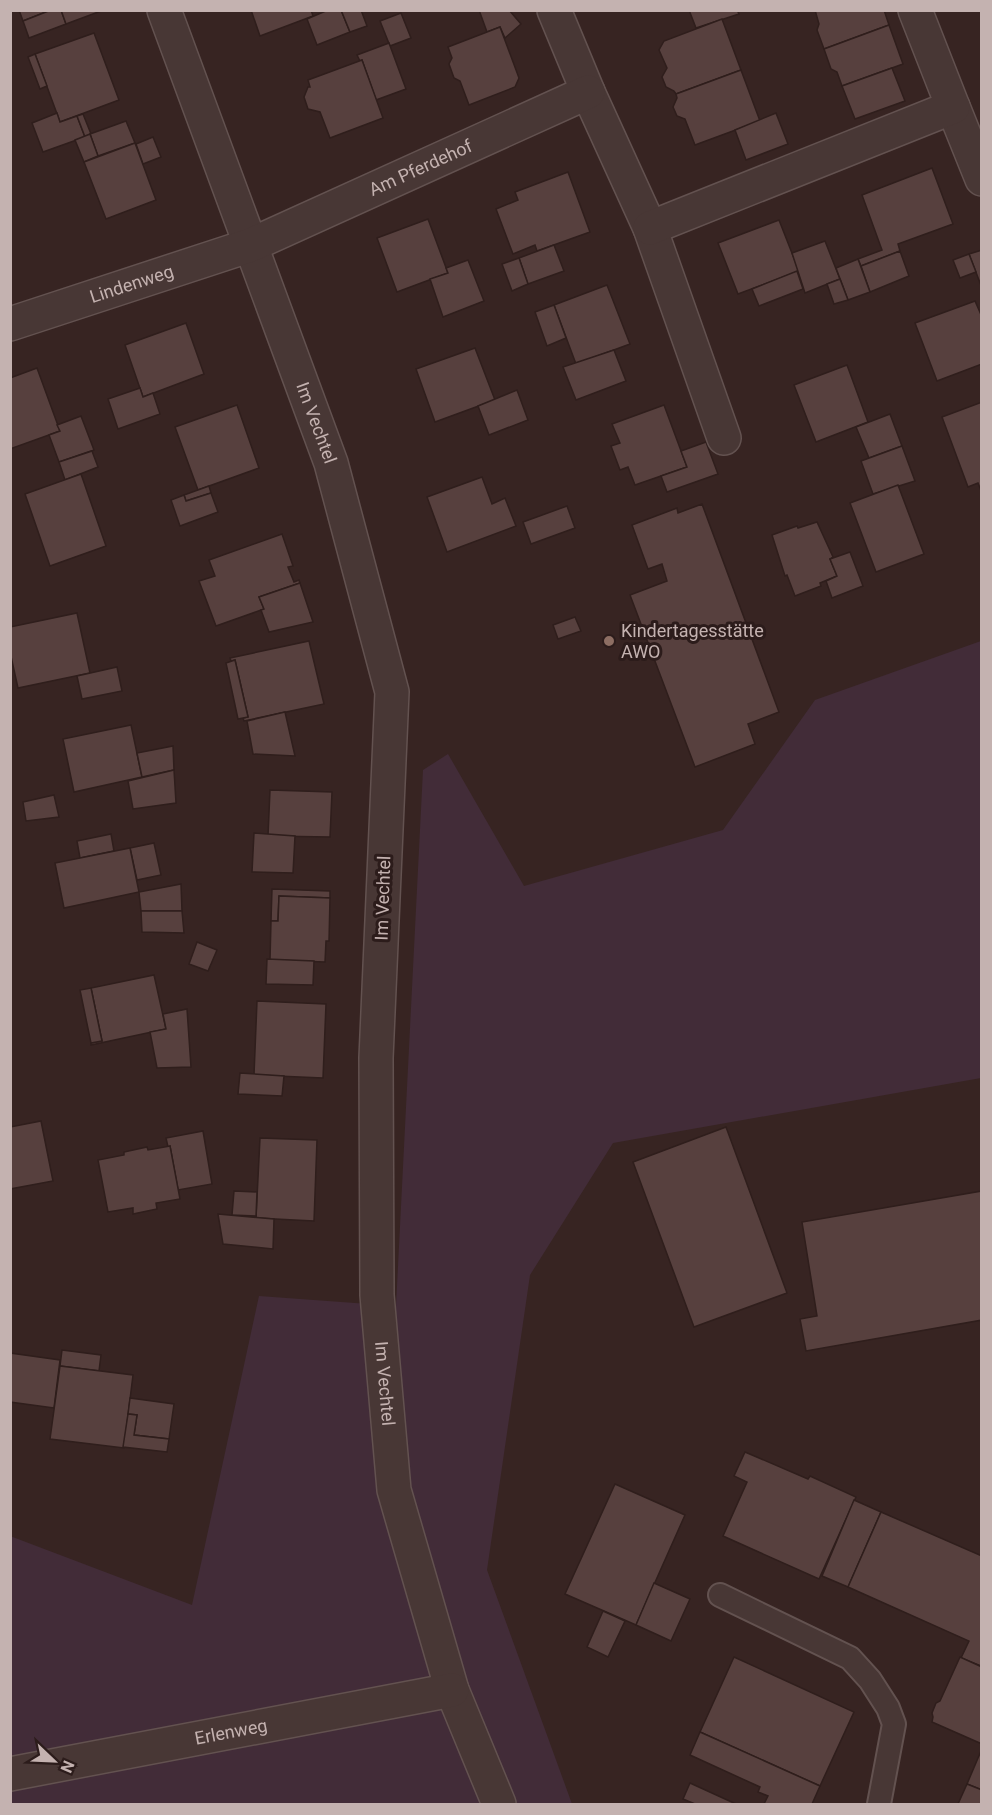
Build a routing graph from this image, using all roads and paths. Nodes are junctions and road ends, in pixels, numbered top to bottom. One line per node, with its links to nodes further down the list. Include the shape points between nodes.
1 (164, 10): 8 (street, Im Vechtel)
2 (554, 10): 4 (street)
3 (915, 10): 5 (street)
4 (588, 92): 7 (street); 8 (street, Am Pferdehof)
5 (953, 107): 6 (street); 7 (street)
6 (981, 179)
7 (650, 228): 10 (street)
8 (251, 245): 9 (street, Lindenweg); 12 (street, Im Vechtel, via 332,463 392,692 376,1058 377,1295 394,1490)
9 (10, 324)
10 (724, 438)
11 (720, 1595): 15 (lane, via 850,1658 870,1680 894,1724)
12 (452, 1690): 13 (street, Erlenweg); 14 (street, Im Vechtel)
13 (10, 1774)
14 (499, 1804)
15 (879, 1804)

